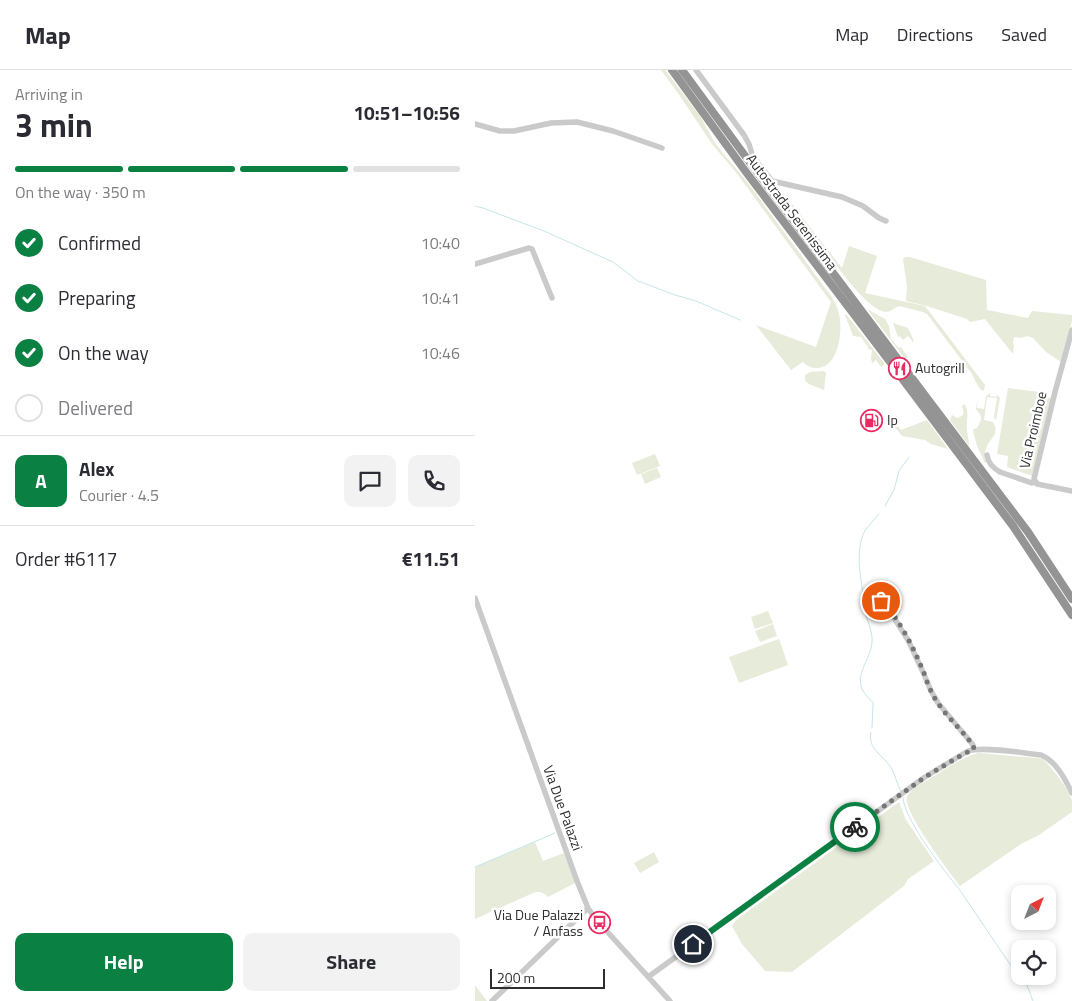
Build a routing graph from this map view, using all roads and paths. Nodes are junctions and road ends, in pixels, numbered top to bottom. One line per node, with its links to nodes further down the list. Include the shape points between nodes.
1 (672, 70): 10 (highway, Autostrada Serenissima, via 746,172)
2 (682, 70): 10 (highway, Autostrada Serenissima)
3 (696, 70): 6 (street, via 744,135 753,157 772,181 842,197)
4 (475, 124): 5 (street, via 501,132 551,122 577,122)
5 (663, 148)
6 (886, 221)
7 (475, 264): 8 (street, via 532,249)
8 (552, 298)
9 (1072, 330): 12 (street, Via Proimboe)
10 (899, 368): 16 (highway, Autostrada Serenissima, via 1016,516); 17 (highway, Autostrada Serenissima, via 1013,526)
11 (987, 455): 12 (street, Via Proimboe, via 996,470)
12 (1035, 482): 13 (street, Via Proimboe)
13 (1072, 491)
14 (869, 594): 18 (street, via 889,610 908,640 938,703)
15 (475, 598): 20 (street, Via Due Palazzi)
16 (1072, 599)
17 (1072, 615)
18 (974, 749): 19 (street, via 1041,755 1054,765); 21 (street, via 925,777)
19 (1072, 794)
20 (588, 908): 21 (street, Via Due Palazzi); 22 (street)
21 (648, 977): 23 (street, Via Due Palazzi)
22 (493, 1001)
23 (670, 1001)

